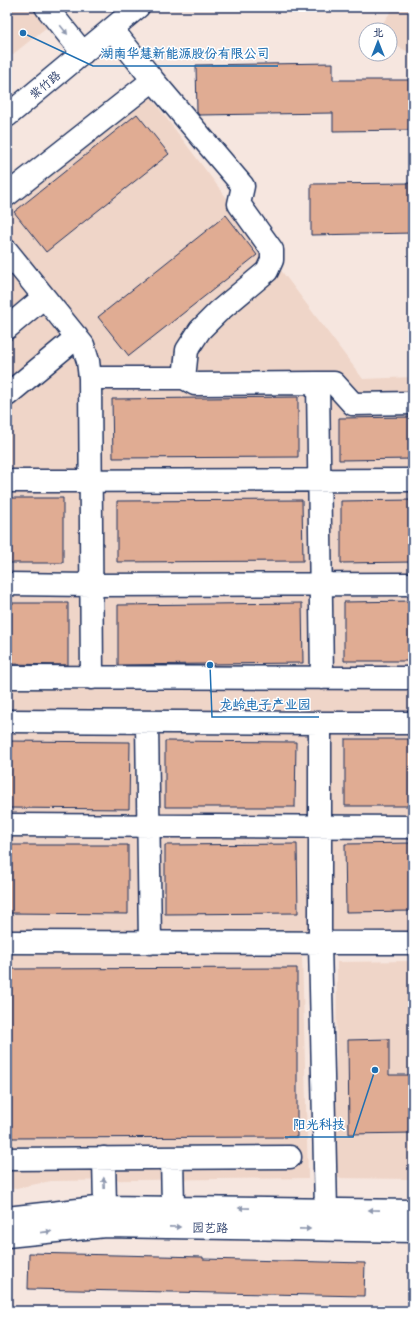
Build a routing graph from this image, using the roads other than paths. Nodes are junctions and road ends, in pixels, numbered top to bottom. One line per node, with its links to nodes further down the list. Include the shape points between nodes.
1 (46, 7): 4 (street, one-way to 4)
2 (138, 7): 3 (street, 紫竹路)
3 (112, 29): 4 (street, 紫竹路); 5 (street)
4 (83, 53): 6 (street, 紫竹路)
5 (153, 80): 7 (street); 13 (street, via 243,186 239,204 272,250 272,260 267,271 200,330 187,350)
6 (7, 116)
7 (7, 195)
8 (7, 251): 9 (street)
9 (44, 297): 10 (street); 11 (street)
10 (7, 328)
11 (77, 337): 12 (street, via 83,345); 15 (street)
12 (90, 378): 13 (street); 20 (street)
13 (184, 378): 14 (street, via 195,384)
14 (318, 383): 16 (street, via 334,384 353,404); 17 (street)
15 (7, 395)
16 (413, 403)
17 (319, 480): 18 (street); 20 (street); 22 (street)
18 (413, 480)
19 (7, 481): 20 (street)
20 (90, 481): 24 (street)
21 (7, 584): 24 (street)
22 (321, 584): 23 (street); 24 (street); 27 (street)
23 (413, 584)
24 (91, 585): 26 (street)
25 (7, 677): 26 (street)
26 (92, 678): 27 (street)
27 (322, 678): 28 (street)
28 (413, 678)
29 (7, 721): 30 (street)
30 (147, 722): 32 (street); 34 (street)
31 (413, 723): 32 (street)
32 (320, 724): 35 (street)
33 (7, 825): 34 (street)
34 (149, 826): 35 (street); 38 (street)
35 (320, 827): 36 (street); 39 (street)
36 (413, 827)
37 (7, 942): 38 (street)
38 (150, 943): 39 (street)
39 (320, 943): 40 (street); 47 (street)
40 (413, 943)
41 (290, 1157): 43 (street)
42 (104, 1158): 43 (street); 44 (street); 45 (street, one-way to 42)
43 (172, 1158): 46 (street)
44 (7, 1159)
45 (105, 1208): 46 (street, 园艺路); 49 (street, 园艺路)
46 (173, 1208): 47 (street, 园艺路, one-way to 46)
47 (326, 1210): 48 (street, 园艺路, one-way to 47)
48 (413, 1211)
49 (7, 1218)
50 (413, 1231): 51 (street, 园艺路, one-way to 50, via 105,1226)
51 (7, 1236)

